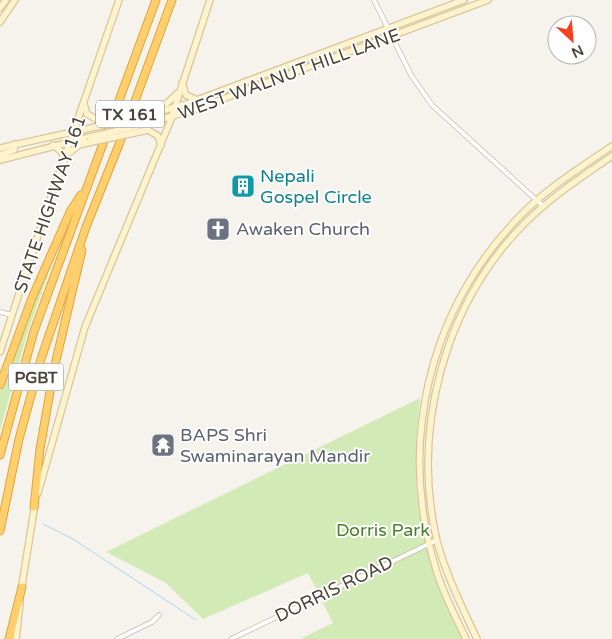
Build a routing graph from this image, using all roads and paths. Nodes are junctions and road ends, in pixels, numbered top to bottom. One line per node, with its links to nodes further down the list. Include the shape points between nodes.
1 (6, 0): 11 (main road)
2 (15, 0): 12 (main road)
3 (120, 0): 20 (main road, STATE HIGHWAY 161)
4 (156, 0): 35 (highway, TX 161)
5 (172, 0): 38 (highway, TX 161)
6 (210, 0): 15 (main road)
7 (374, 0): 13 (street)
8 (464, 0): 13 (main road, WEST WALNUT HILL LANE)
9 (488, 0): 10 (main road, WEST WALNUT HILL LANE)
10 (472, 3): 14 (main road, WEST WALNUT HILL LANE)
11 (0, 8)
12 (0, 22)
13 (388, 28): 14 (street); 16 (main road, WEST WALNUT HILL LANE)
14 (392, 36): 17 (main road, WEST WALNUT HILL LANE); 36 (street, via 432,105)
15 (182, 82): 18 (main road); 19 (main road, via 186,95)
16 (244, 82): 17 (main road); 19 (main road, WEST WALNUT HILL LANE)
17 (246, 90): 22 (main road, WEST WALNUT HILL LANE)
18 (179, 92): 20 (main road, bridge, via 167,103 96,119 87,114); 21 (main road)
19 (197, 99): 21 (main road, WEST WALNUT HILL LANE)
20 (84, 104): 23 (main road, STATE HIGHWAY 161)
21 (175, 107): 22 (main road); 23 (main road, WEST WALNUT HILL LANE, bridge)
22 (172, 117): 24 (main road, WEST WALNUT HILL LANE, bridge); 27 (main road)
23 (74, 132): 24 (main road, STATE HIGHWAY 161); 25 (main road, WEST WALNUT HILL LANE)
24 (71, 142): 26 (main road, WEST WALNUT HILL LANE); 30 (main road, STATE HIGHWAY 161)
25 (15, 144): 29 (main road, WEST WALNUT HILL LANE); 31 (main road, via 14,150)
26 (53, 145): 33 (main road, WEST WALNUT HILL LANE); 34 (main road, via 62,152)
27 (161, 145): 30 (main road, bridge, via 158,136 148,130 79,145); 44 (main road, via 85,327)
28 (612, 146): 36 (main road)
29 (0, 148)
30 (66, 155): 34 (main road, STATE HIGHWAY 161)
31 (0, 156)
32 (612, 156): 37 (main road)
33 (0, 160)
34 (64, 162): 40 (main road, STATE HIGHWAY 161)
35 (87, 186): 42 (highway, via 70,212 32,298); 43 (highway, PGBT, via 34,331)
36 (536, 201): 37 (street); 47 (main road, via 505,232 474,274 438,344 422,411 420,477)
37 (543, 206): 46 (main road, via 511,239 483,277 459,321 443,361 435,396 429,454 430,497)
38 (86, 227): 44 (highway, via 54,369 40,448); 45 (highway, PGBT, via 28,403)
39 (0, 312): 40 (street)
40 (12, 315): 41 (main road, STATE HIGHWAY 161)
41 (0, 352)
42 (0, 386)
43 (0, 455)
44 (34, 508): 48 (main road)
45 (0, 531)
46 (437, 540): 47 (street, DORRIS ROAD); 55 (main road, via 452,586)
47 (429, 543): 53 (street, DORRIS ROAD); 54 (main road, via 443,591)
48 (22, 587): 50 (highway); 51 (main road)
49 (159, 615): 52 (street, via 152,622)
50 (9, 639)
51 (16, 639)
52 (117, 639)
53 (231, 639)
54 (466, 639)
55 (477, 639)

